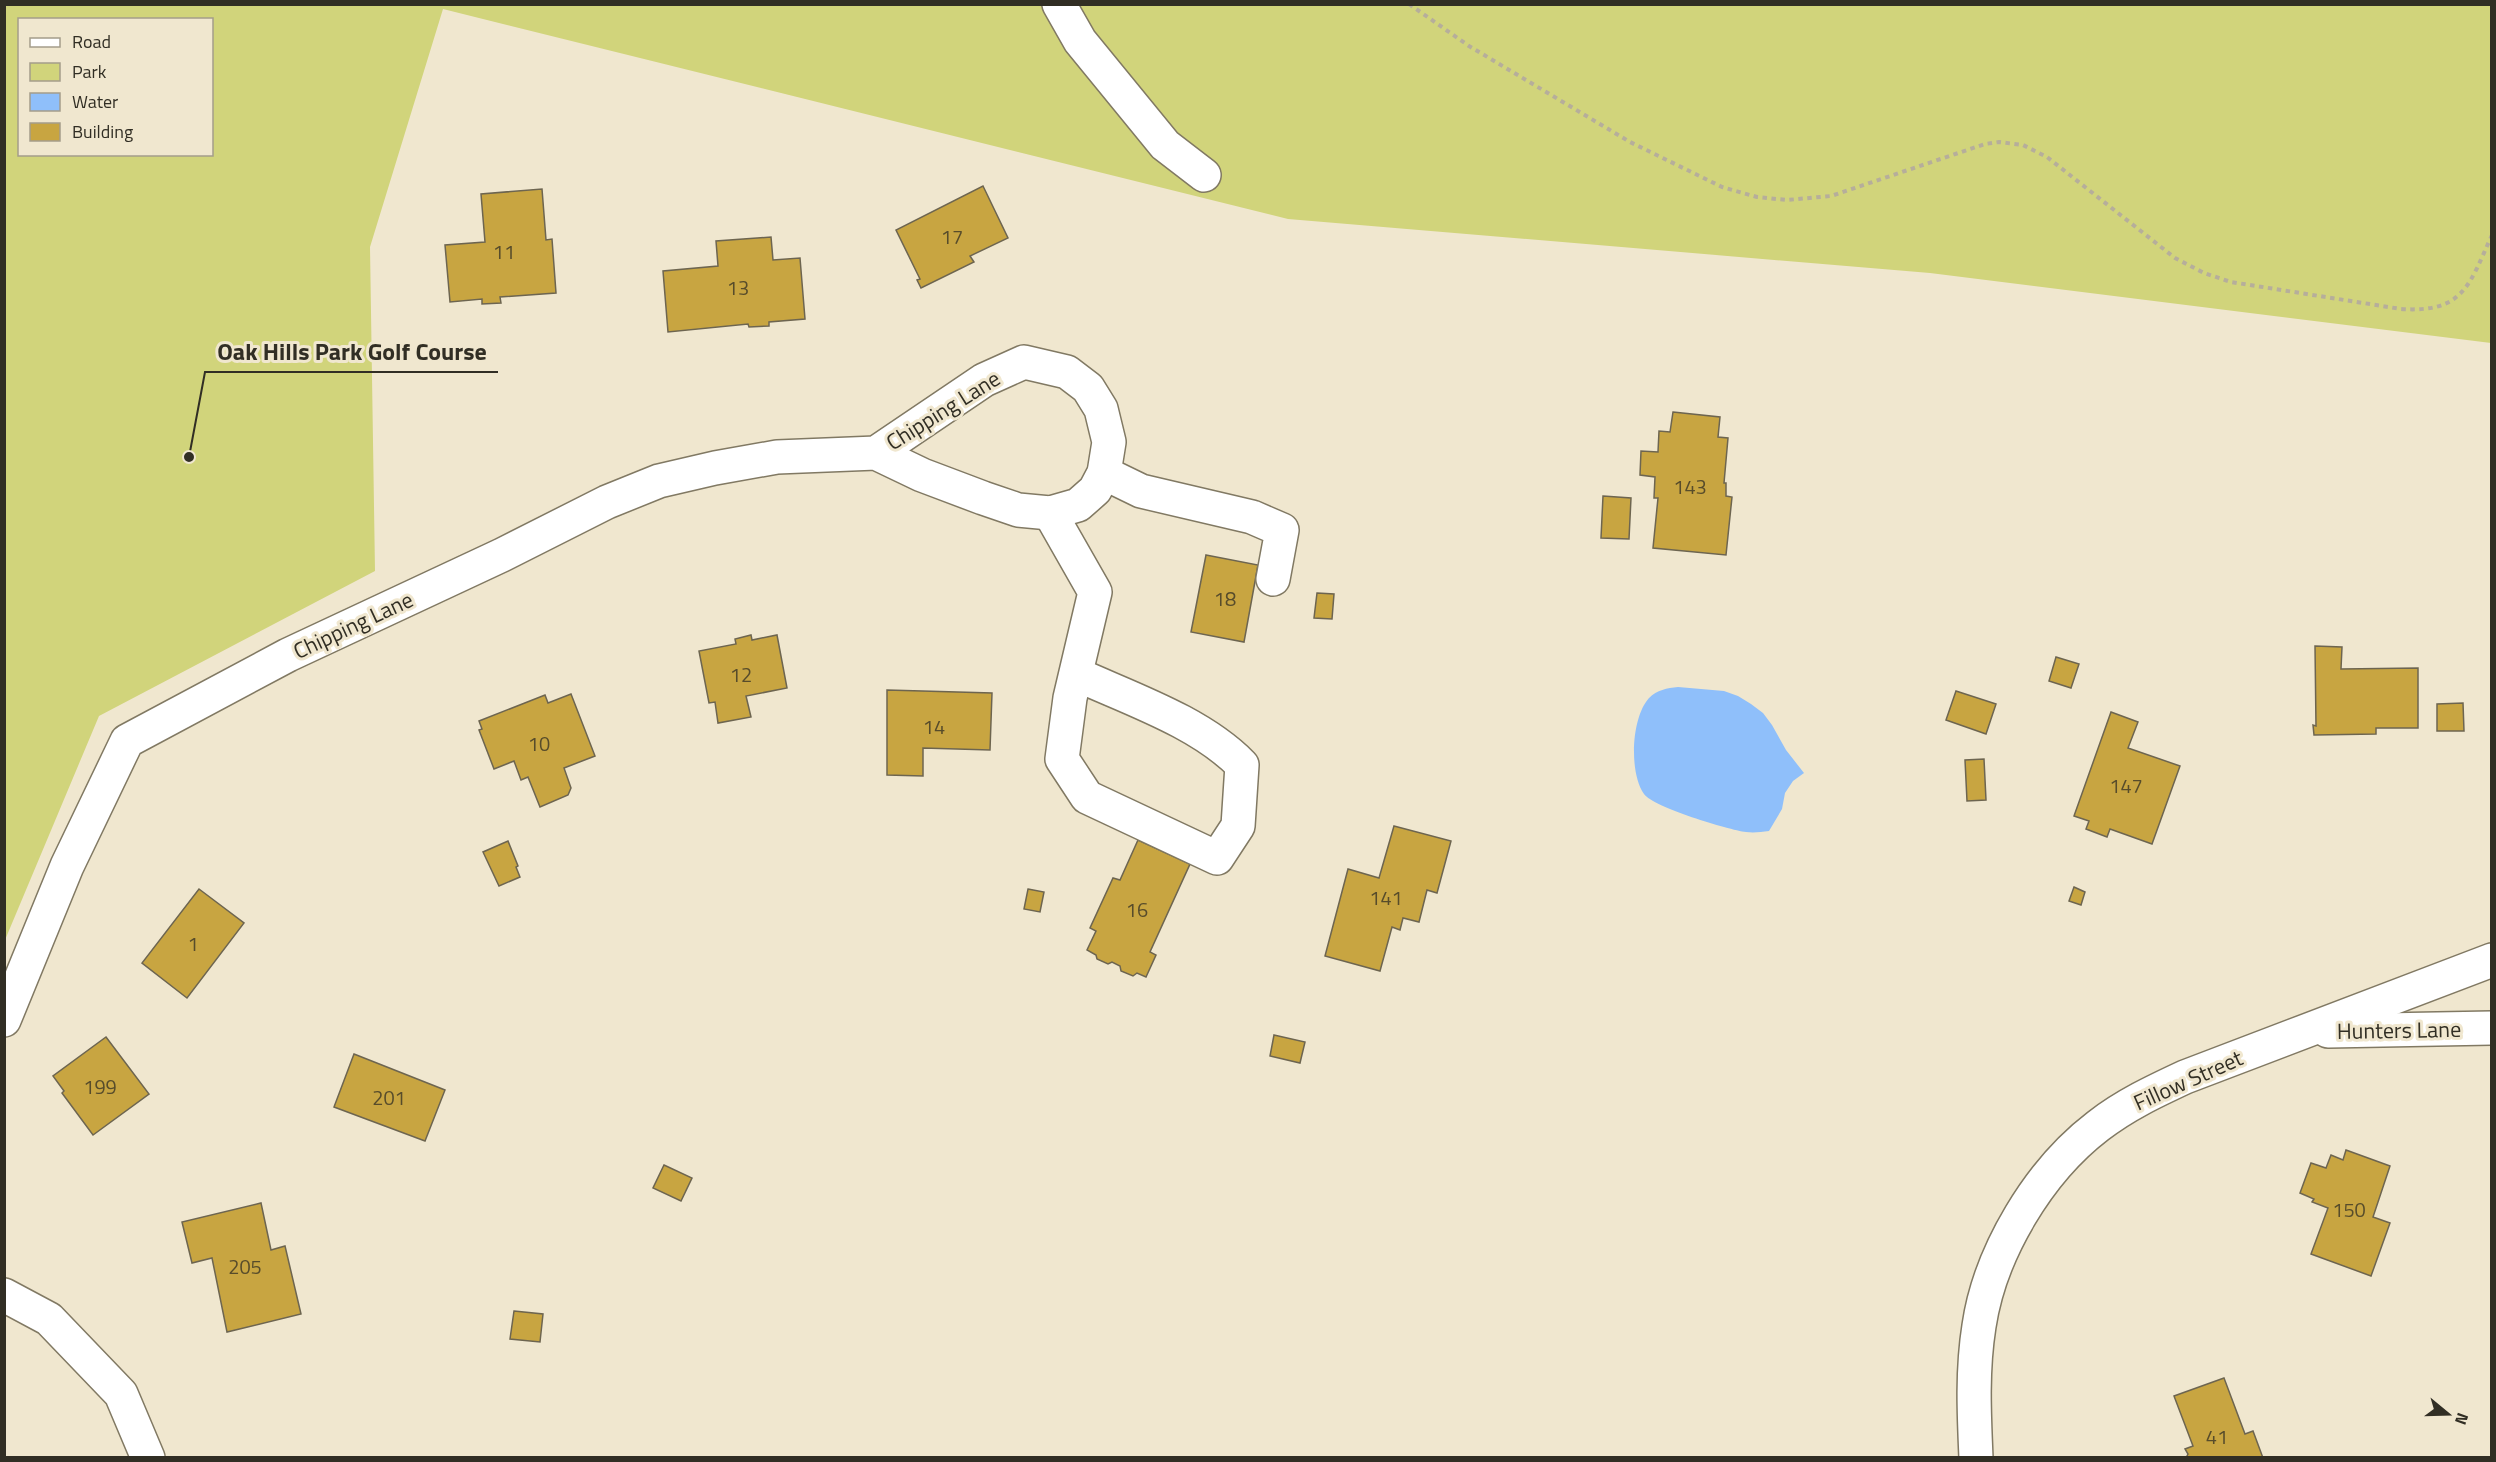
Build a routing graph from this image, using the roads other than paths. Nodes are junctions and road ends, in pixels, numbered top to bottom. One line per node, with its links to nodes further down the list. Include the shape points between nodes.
1 (1059, 4): 2 (street, via 1080,41 1165,146)
2 (1204, 175)
3 (876, 453): 4 (street, Chipping Lane, via 984,380 1024,362 1067,372 1088,388 1101,409 1109,442); 5 (street, Chipping Lane, via 983,498 1018,510); 9 (street, Chipping Lane, via 777,457 659,481 607,501 288,656 127,741 68,866)
4 (1104, 473): 5 (street, Chipping Lane, via 1095,490 1077,505); 6 (street, via 1141,491 1252,518 1282,530)
5 (1050, 513): 7 (street, via 1095,592)
6 (1273, 579)
7 (1076, 674): 7 (street, via 1062,759 1088,797 1217,858 1238,826 1242,765 1224,747 1186,724)
8 (2492, 960): 11 (street, Fillow Street)
9 (4, 1020)
10 (2492, 1028): 11 (street, Hunters Lane)
11 (2307, 1031): 14 (street, Fillow Street, via 2142,1097 2097,1126 2039,1188 1996,1264 1979,1324 1973,1404)
12 (4, 1295): 13 (street, via 49,1319 121,1394)
13 (148, 1458)
14 (1977, 1458)

